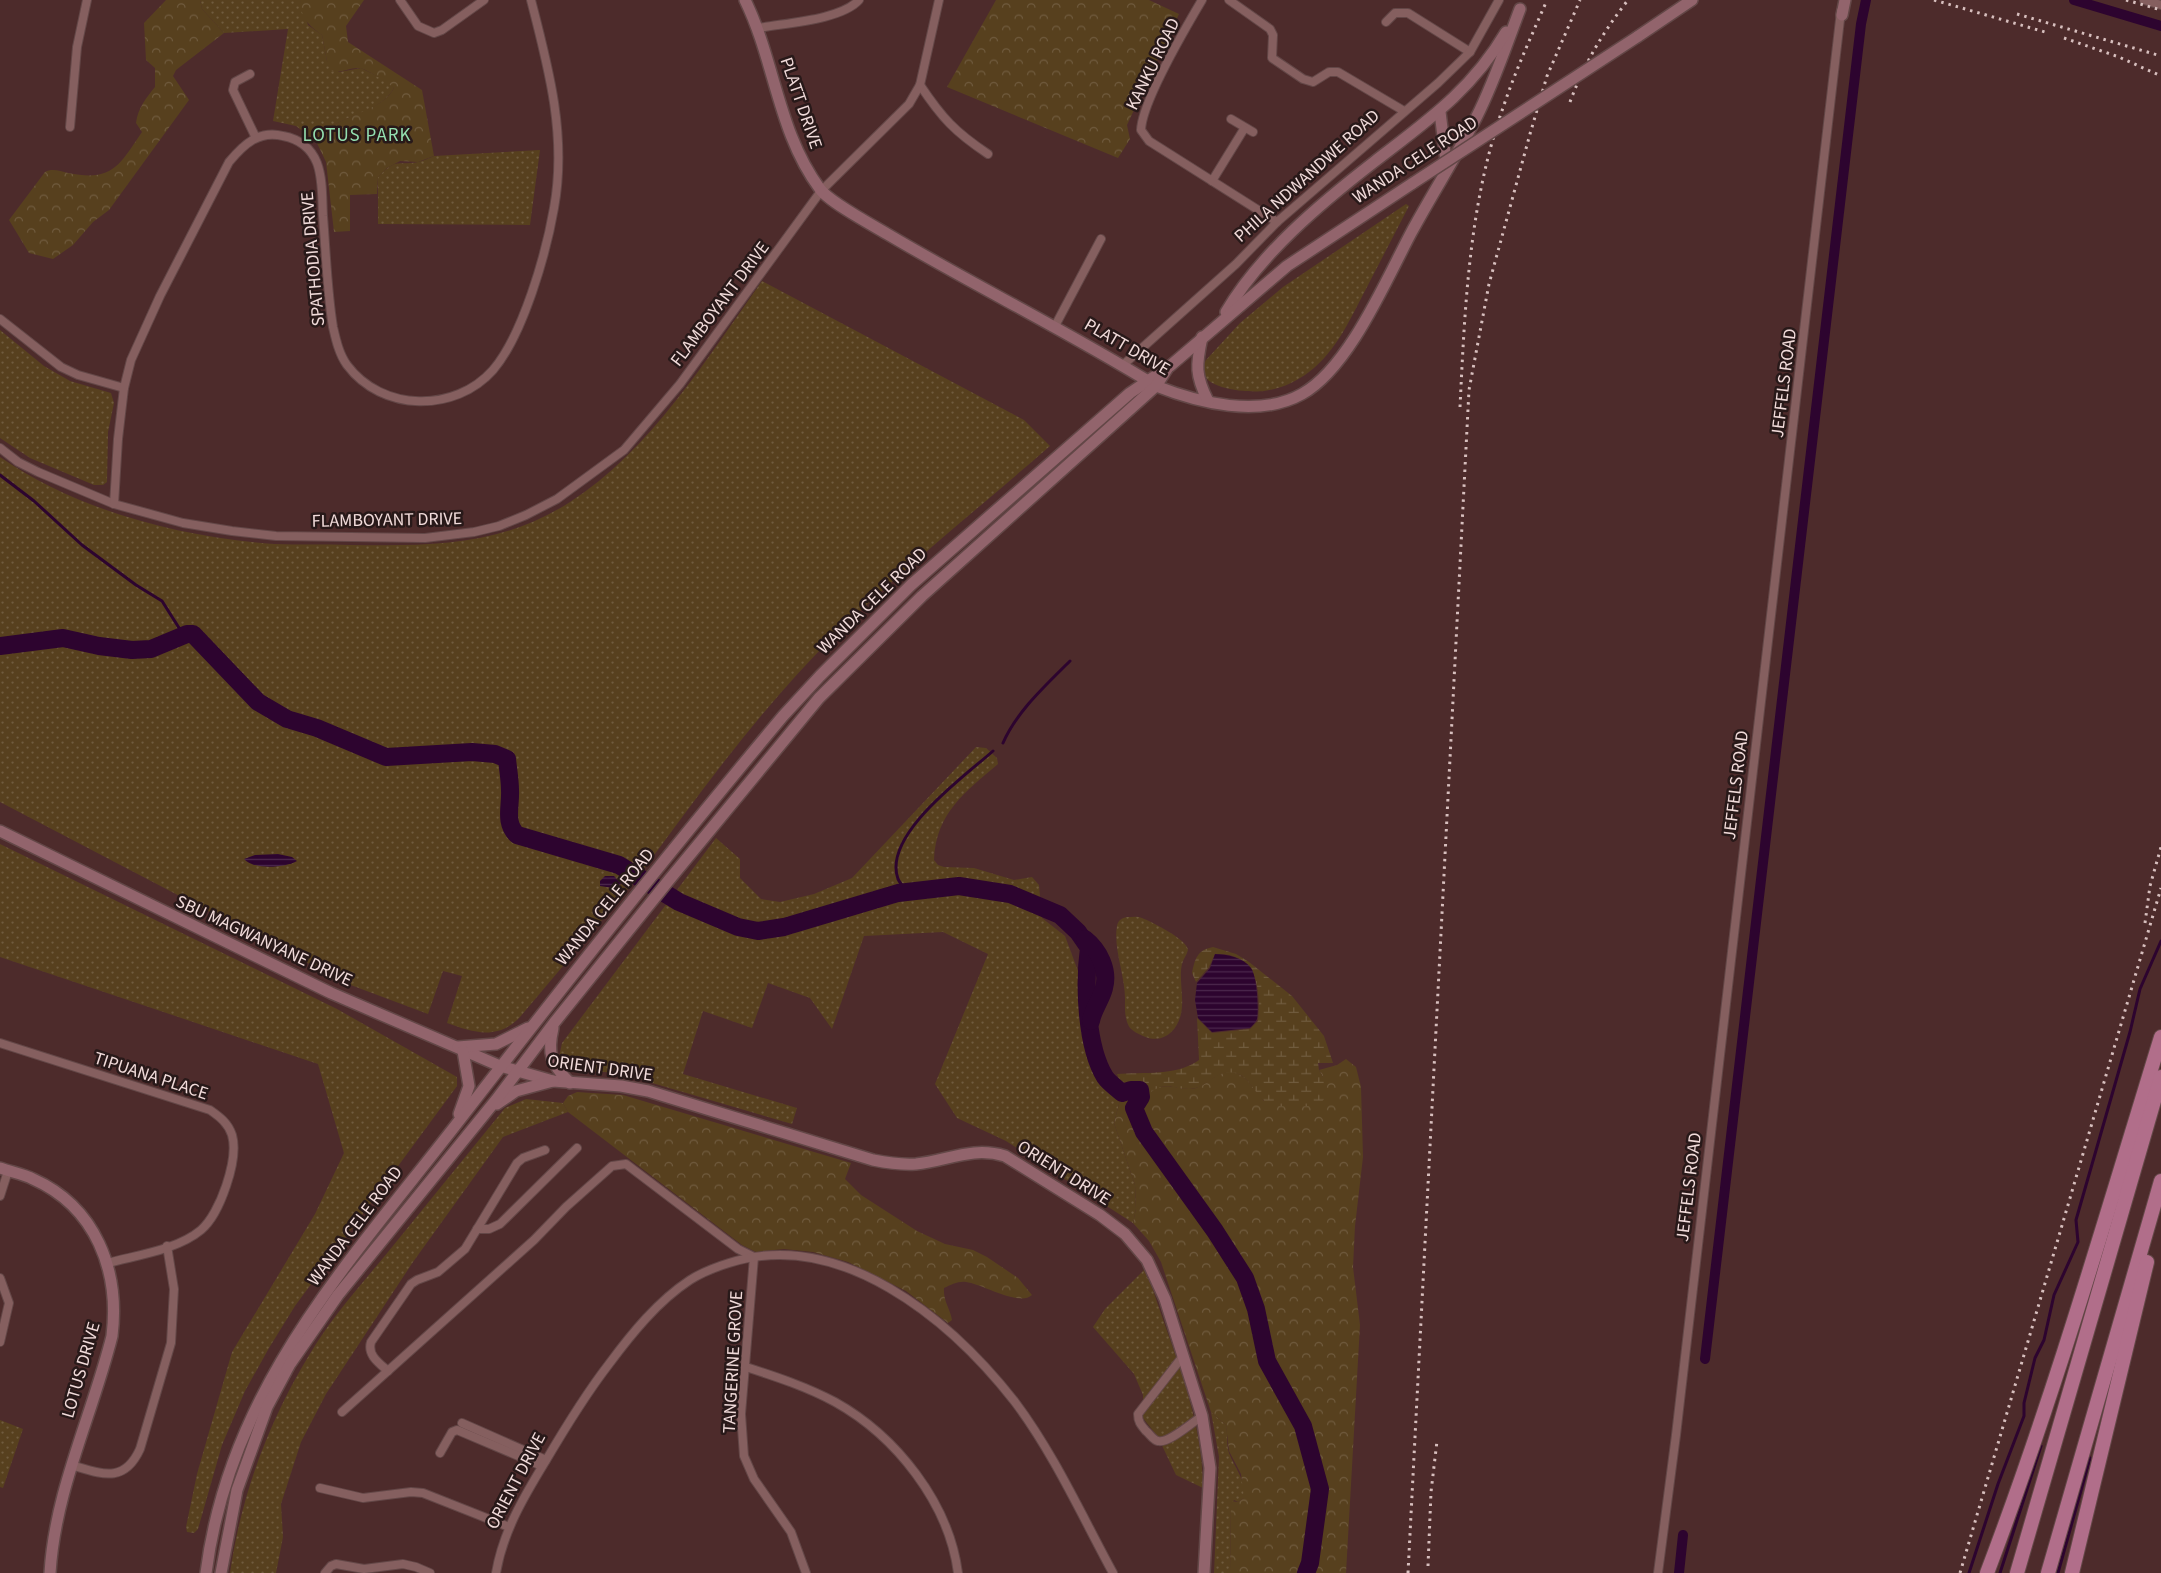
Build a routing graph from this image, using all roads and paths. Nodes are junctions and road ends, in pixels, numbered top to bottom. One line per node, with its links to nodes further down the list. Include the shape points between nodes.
1 (87, 0): 26 (street, via 77,47)
2 (400, 0): 3 (street, via 418,26 434,33)
3 (484, 0)
4 (531, 0): 29 (street, SPATHODIA DRIVE, via 548,65 557,121 559,160 554,209 520,322 494,368 467,390 432,401 411,402 392,398 360,380 346,364 333,326 317,162 310,150 294,139 273,133)
5 (745, 0): 19 (street, PLATT DRIVE)
6 (859, 0): 19 (street, via 847,10 830,15)
7 (939, 0): 22 (street, FLAMBOYANT DRIVE)
8 (1202, 0): 32 (street, KANKU ROAD, via 1154,92 1141,121 1141,130 1149,141)
9 (1229, 0): 23 (street, via 1270,29 1273,35 1272,58 1303,79 1313,82 1329,72 1338,72)
10 (1499, 0): 20 (street, PHILA NDWANDWE ROAD)
11 (1692, 0): 37 (street, WANDA CELE ROAD, bridge, via 1287,266)
12 (1840, 0): 17 (street, JEFFELS ROAD)
13 (1845, 0): 17 (street)
14 (2144, 0): 16 (street)
15 (1522, 5): 24 (street, PHILA NDWANDWE ROAD, via 1495,51); 31 (street, PLATT DRIVE, via 1476,118)
16 (2161, 5)
17 (1842, 15): 92 (street, JEFFELS ROAD)
18 (1386, 22): 20 (street, via 1395,12 1408,13)
19 (759, 28): 33 (street, PLATT DRIVE, via 785,121 798,154)
20 (1470, 52): 23 (street, PHILA NDWANDWE ROAD)
21 (250, 74): 29 (street, via 236,82 233,90)
22 (920, 85): 30 (street, via 946,122); 33 (street, FLAMBOYANT DRIVE, via 909,104 883,132)
23 (1404, 111): 34 (street, PHILA NDWANDWE ROAD)
24 (1440, 112): 31 (street); 37 (street, PHILA NDWANDWE ROAD, via 1345,184 1302,222 1247,280)
25 (1231, 119): 27 (street)
26 (70, 127)
27 (1244, 129): 28 (street); 32 (street)
28 (1253, 132)
29 (256, 138): 42 (street, via 229,162 160,296 131,360)
30 (988, 154)
31 (1447, 169): 43 (street, PLATT DRIVE, via 1355,339 1326,374 1302,394 1269,405 1237,407)
32 (1212, 181): 34 (street)
33 (821, 191): 38 (street, PLATT DRIVE, via 945,268); 45 (street, FLAMBOYANT DRIVE, via 680,384 624,450 557,500 526,515 474,532 425,538 276,536 182,524)
34 (1277, 222): 40 (street, PHILA NDWANDWE ROAD, via 1236,264)
35 (1101, 239): 38 (street)
36 (0, 319): 42 (street, via 61,367)
37 (1221, 320): 39 (street, WANDA CELE ROAD)
38 (1055, 326): 40 (street, PLATT DRIVE)
39 (1202, 337): 41 (street, WANDA CELE ROAD); 43 (street, via 1196,367)
40 (1123, 365): 41 (street, PLATT DRIVE)
41 (1151, 383): 43 (street, PLATT DRIVE, via 1171,392); 47 (street, WANDA CELE ROAD, via 1131,406 922,596 819,698); 48 (street, WANDA CELE ROAD, via 978,525 863,631 783,716)
42 (124, 388): 45 (street)
43 (1208, 401)
44 (0, 448): 45 (street, FLAMBOYANT DRIVE, via 38,472)
45 (114, 504)
46 (0, 831): 51 (street, SBU MAGWANYANE DRIVE, via 331,993)
47 (554, 1023): 53 (street, WANDA CELE ROAD); 56 (street, via 550,1054 560,1073)
48 (534, 1024): 51 (street, via 496,1044); 52 (street, WANDA CELE ROAD)
49 (2161, 1037): 93 (highway, via 2058,1369)
50 (0, 1044): 66 (street, TIPUANA PLACE, via 210,1110 221,1118 233,1141 231,1166 221,1201 211,1220 201,1230)
51 (460, 1049): 52 (street, SBU MAGWANYANE DRIVE); 58 (street, via 469,1086)
52 (500, 1066): 53 (street, SBU MAGWANYANE DRIVE); 58 (street, WANDA CELE ROAD)
53 (517, 1072): 55 (street, ORIENT DRIVE); 57 (street, WANDA CELE ROAD)
54 (2161, 1077): 94 (highway)
55 (552, 1081): 56 (street, ORIENT DRIVE); 57 (street, via 516,1091)
56 (570, 1083): 71 (street, ORIENT DRIVE, via 648,1091 896,1165 989,1151 1005,1156 1125,1234 1147,1260 1165,1300)
57 (486, 1112): 84 (street, WANDA CELE ROAD, via 338,1295 290,1364 268,1407 242,1475 229,1523)
58 (454, 1127): 83 (street, WANDA CELE ROAD, via 332,1283 275,1368 253,1412 230,1472 210,1545)
59 (577, 1148): 65 (street, via 505,1220 489,1229)
60 (545, 1150): 65 (street, via 517,1163)
61 (4, 1169): 64 (street); 68 (street, LOTUS DRIVE, via 32,1178 64,1198 87,1223)
62 (2161, 1181): 95 (highway)
63 (2161, 1195): 96 (highway)
64 (0, 1196)
65 (477, 1229): 73 (street, via 465,1249 445,1267 411,1284 371,1342 370,1352)
66 (167, 1246): 68 (street, TIPUANA PLACE); 79 (street, via 174,1289 172,1343 140,1449 134,1462 121,1472 105,1473)
67 (754, 1257): 72 (street, TANGERINE GROVE); 73 (street, via 738,1249 630,1166 617,1164); 78 (street, ORIENT DRIVE, via 721,1266 692,1279 648,1317 587,1392); 90 (street, ORIENT DRIVE, via 801,1256 851,1269 903,1297 962,1343 1015,1403 1042,1442)
68 (108, 1263): 79 (street, LOTUS DRIVE, via 114,1296 112,1336)
69 (0, 1278): 70 (street, via 10,1303)
70 (0, 1342)
71 (1183, 1356): 75 (street, ORIENT DRIVE); 75 (street, via 1138,1414 1138,1419 1156,1441 1161,1442)
72 (746, 1368): 88 (street, TANGERINE GROVE, via 741,1414 744,1456 754,1479 791,1532); 89 (street, via 786,1380 836,1402 880,1433 914,1471 934,1504 950,1541)
73 (388, 1371): 74 (street)
74 (342, 1412)
75 (1202, 1416): 91 (street, ORIENT DRIVE, via 1210,1468)
76 (462, 1423): 78 (street)
77 (440, 1453): 78 (street, via 452,1432 457,1430)
78 (544, 1463): 81 (street, ORIENT DRIVE)
79 (71, 1465): 82 (street, LOTUS DRIVE, via 52,1543)
80 (320, 1488): 81 (street, via 363,1498 423,1493)
81 (509, 1527): 87 (street, ORIENT DRIVE)
82 (50, 1573)
83 (206, 1573)
84 (221, 1573)
85 (325, 1573): 86 (street, via 336,1564 364,1569 403,1564)
86 (430, 1573)
87 (496, 1573)
88 (806, 1573)
89 (958, 1573)
90 (1113, 1573)
91 (1204, 1573)
92 (1658, 1573)
93 (1987, 1573)
94 (2018, 1573)
95 (2048, 1573)
96 (2072, 1573)

